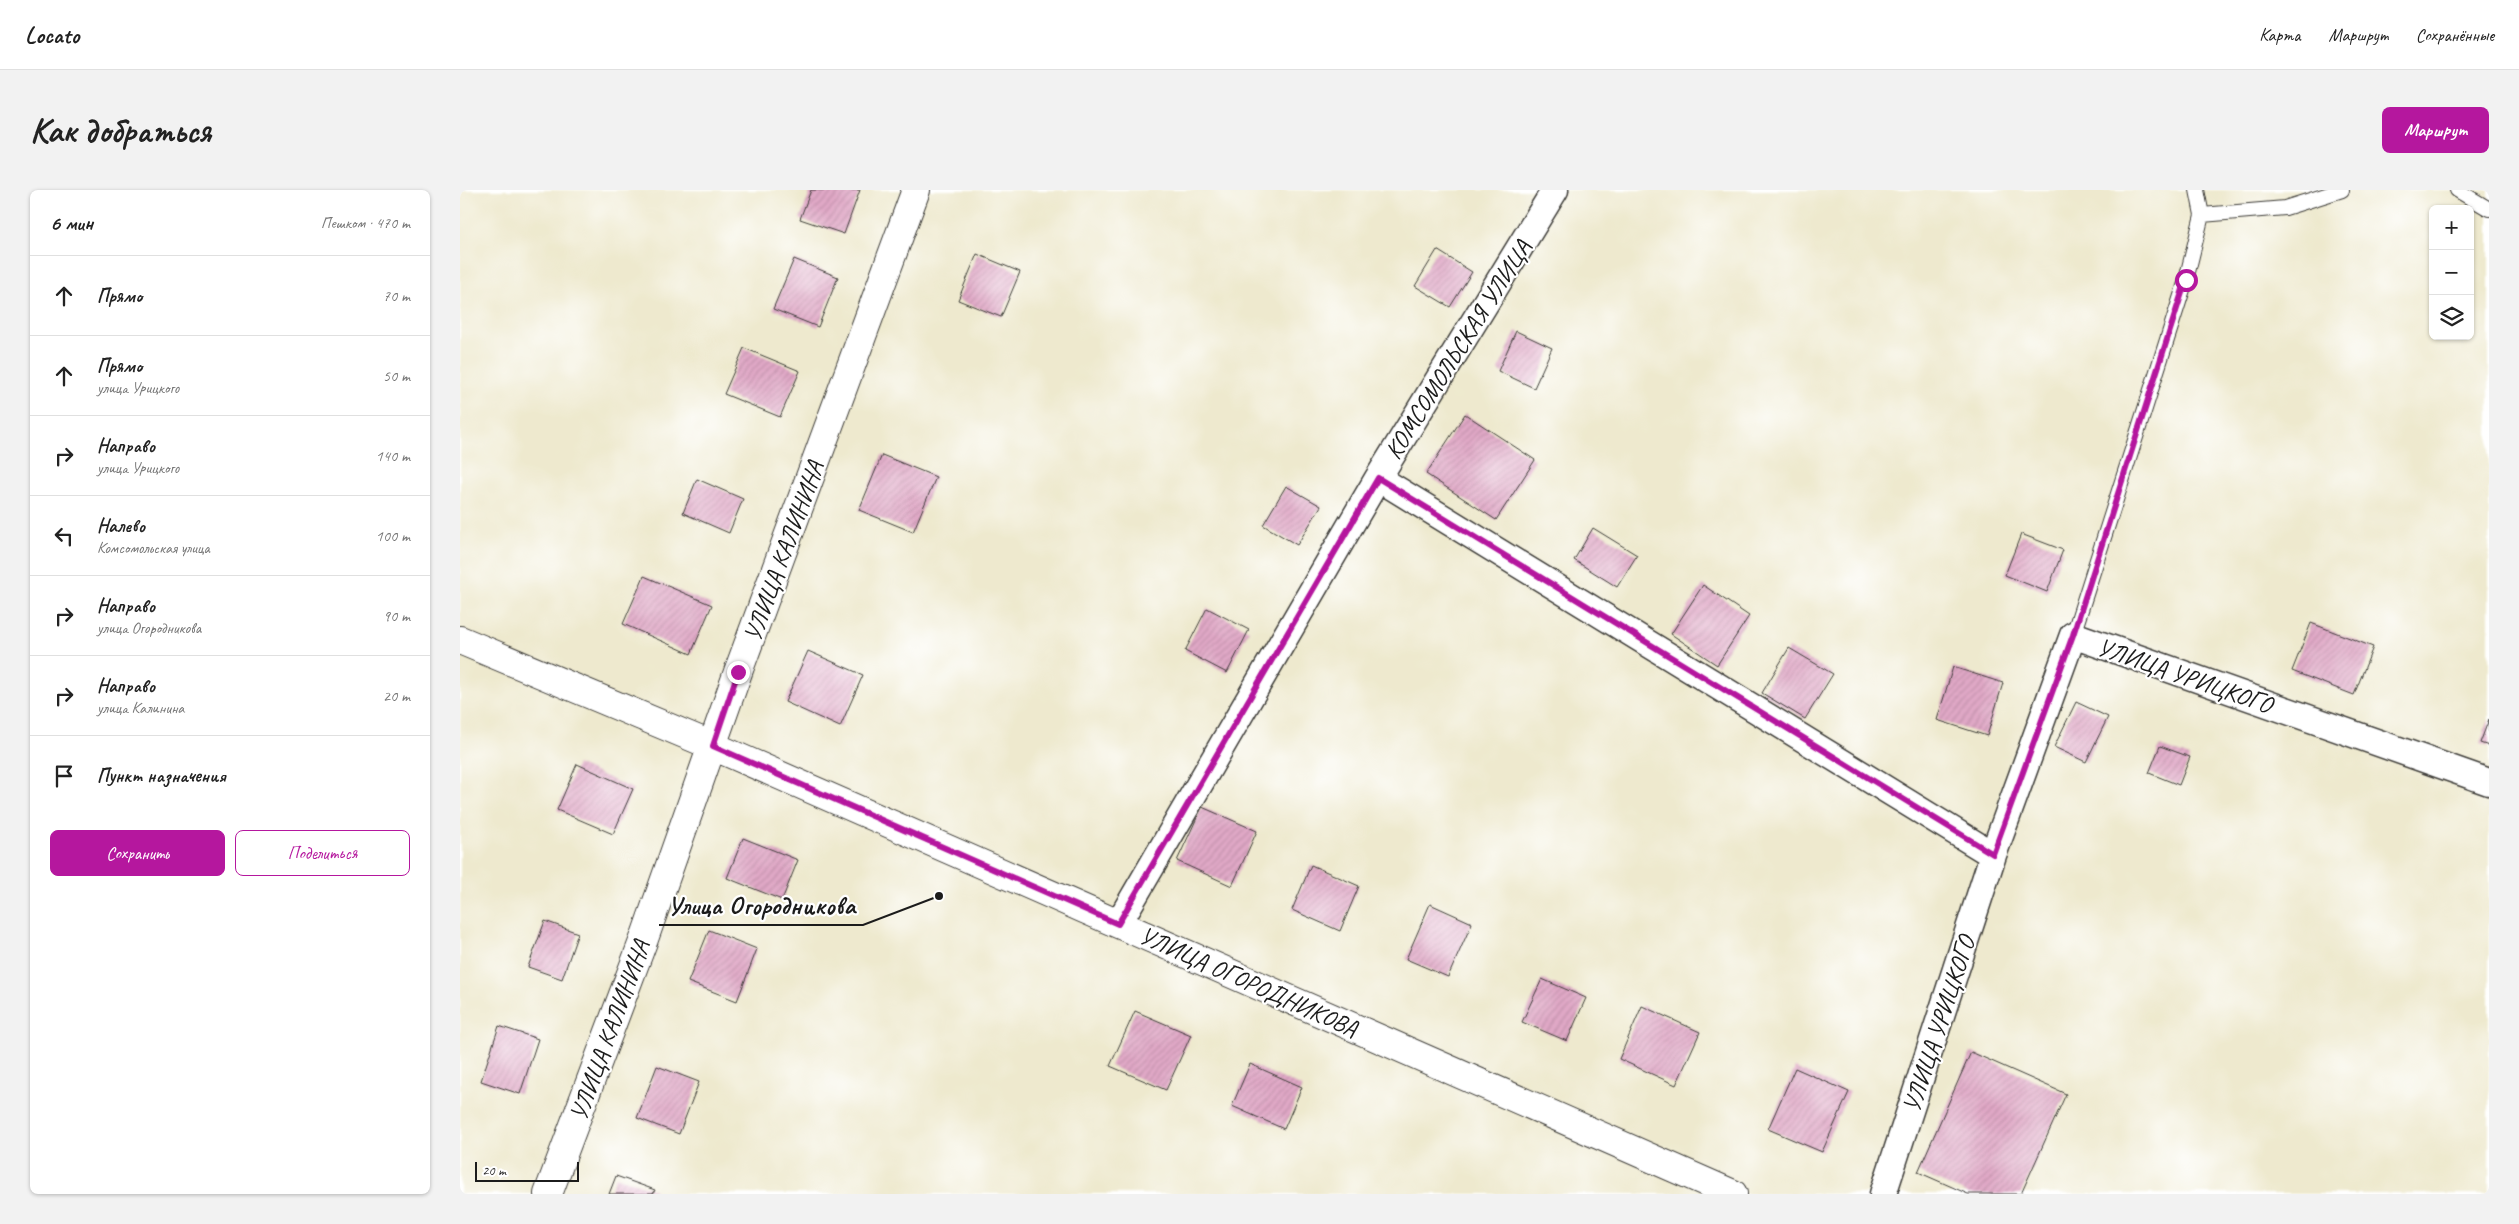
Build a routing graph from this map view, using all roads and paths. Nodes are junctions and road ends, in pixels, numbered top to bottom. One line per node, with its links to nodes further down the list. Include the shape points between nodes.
1 (916, 190): 11 (street, УЛИЦА КАЛИНИНА)
2 (1555, 190): 8 (street, КОМСОМОЛЬСКАЯ УЛИЦА)
3 (2197, 190): 7 (lane)
4 (2342, 190): 7 (lane, via 2285,208)
5 (2457, 190): 6 (lane)
6 (2489, 209)
7 (2202, 215): 9 (lane, via 2186,280)
8 (1378, 478): 13 (street); 14 (street, КОМСОМОЛЬСКАЯ УЛИЦА)
9 (2073, 635): 12 (street, УЛИЦА УРИЦКОГО); 13 (street, УЛИЦА УРИЦКОГО)
10 (460, 640): 11 (street, УЛИЦА ОГОРОДНИКОВА)
11 (713, 746): 14 (street, УЛИЦА ОГОРОДНИКОВА); 15 (street, УЛИЦА КАЛИНИНА)
12 (2489, 782)
13 (1993, 854): 17 (street, УЛИЦА УРИЦКОГО)
14 (1118, 924): 16 (street, УЛИЦА ОГОРОДНИКОВА)
15 (548, 1194)
16 (1733, 1194)
17 (1883, 1194)

